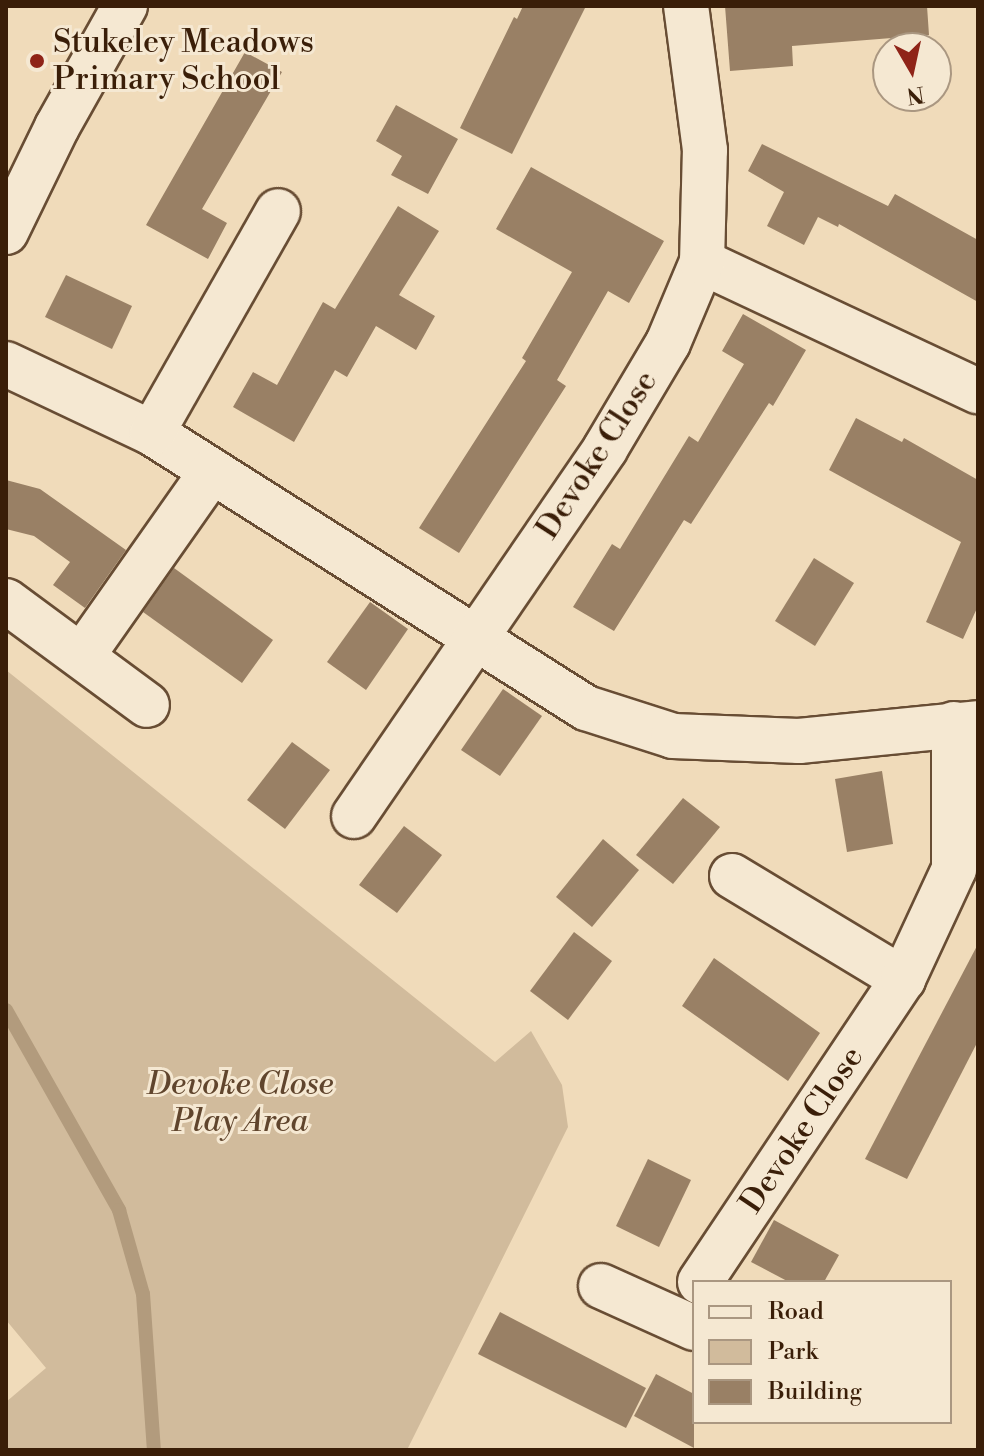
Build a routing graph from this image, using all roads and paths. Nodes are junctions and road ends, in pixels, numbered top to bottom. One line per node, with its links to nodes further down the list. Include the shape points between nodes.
1 (125, 6): 4 (street)
2 (686, 6): 5 (street, Devoke Close, via 705,150)
3 (278, 211): 8 (street)
4 (6, 232)
5 (702, 262): 7 (street); 11 (street, Devoke Close, via 668,343 605,449)
6 (6, 364): 8 (street, Devoke Close)
7 (978, 391)
8 (152, 433): 9 (street, Devoke Close)
9 (212, 471): 11 (street, Devoke Close); 12 (street)
10 (6, 601): 12 (street)
11 (475, 639): 14 (street, Devoke Close, via 586,708 673,736 799,741); 15 (street, Devoke Close)
12 (82, 656): 13 (street)
13 (147, 705)
14 (966, 724): 17 (street, Devoke Close, via 954,869)
15 (354, 816)
16 (732, 876): 17 (street)
17 (903, 979): 18 (street, Devoke Close)
18 (701, 1280)
19 (601, 1286): 20 (street)
20 (688, 1313)

